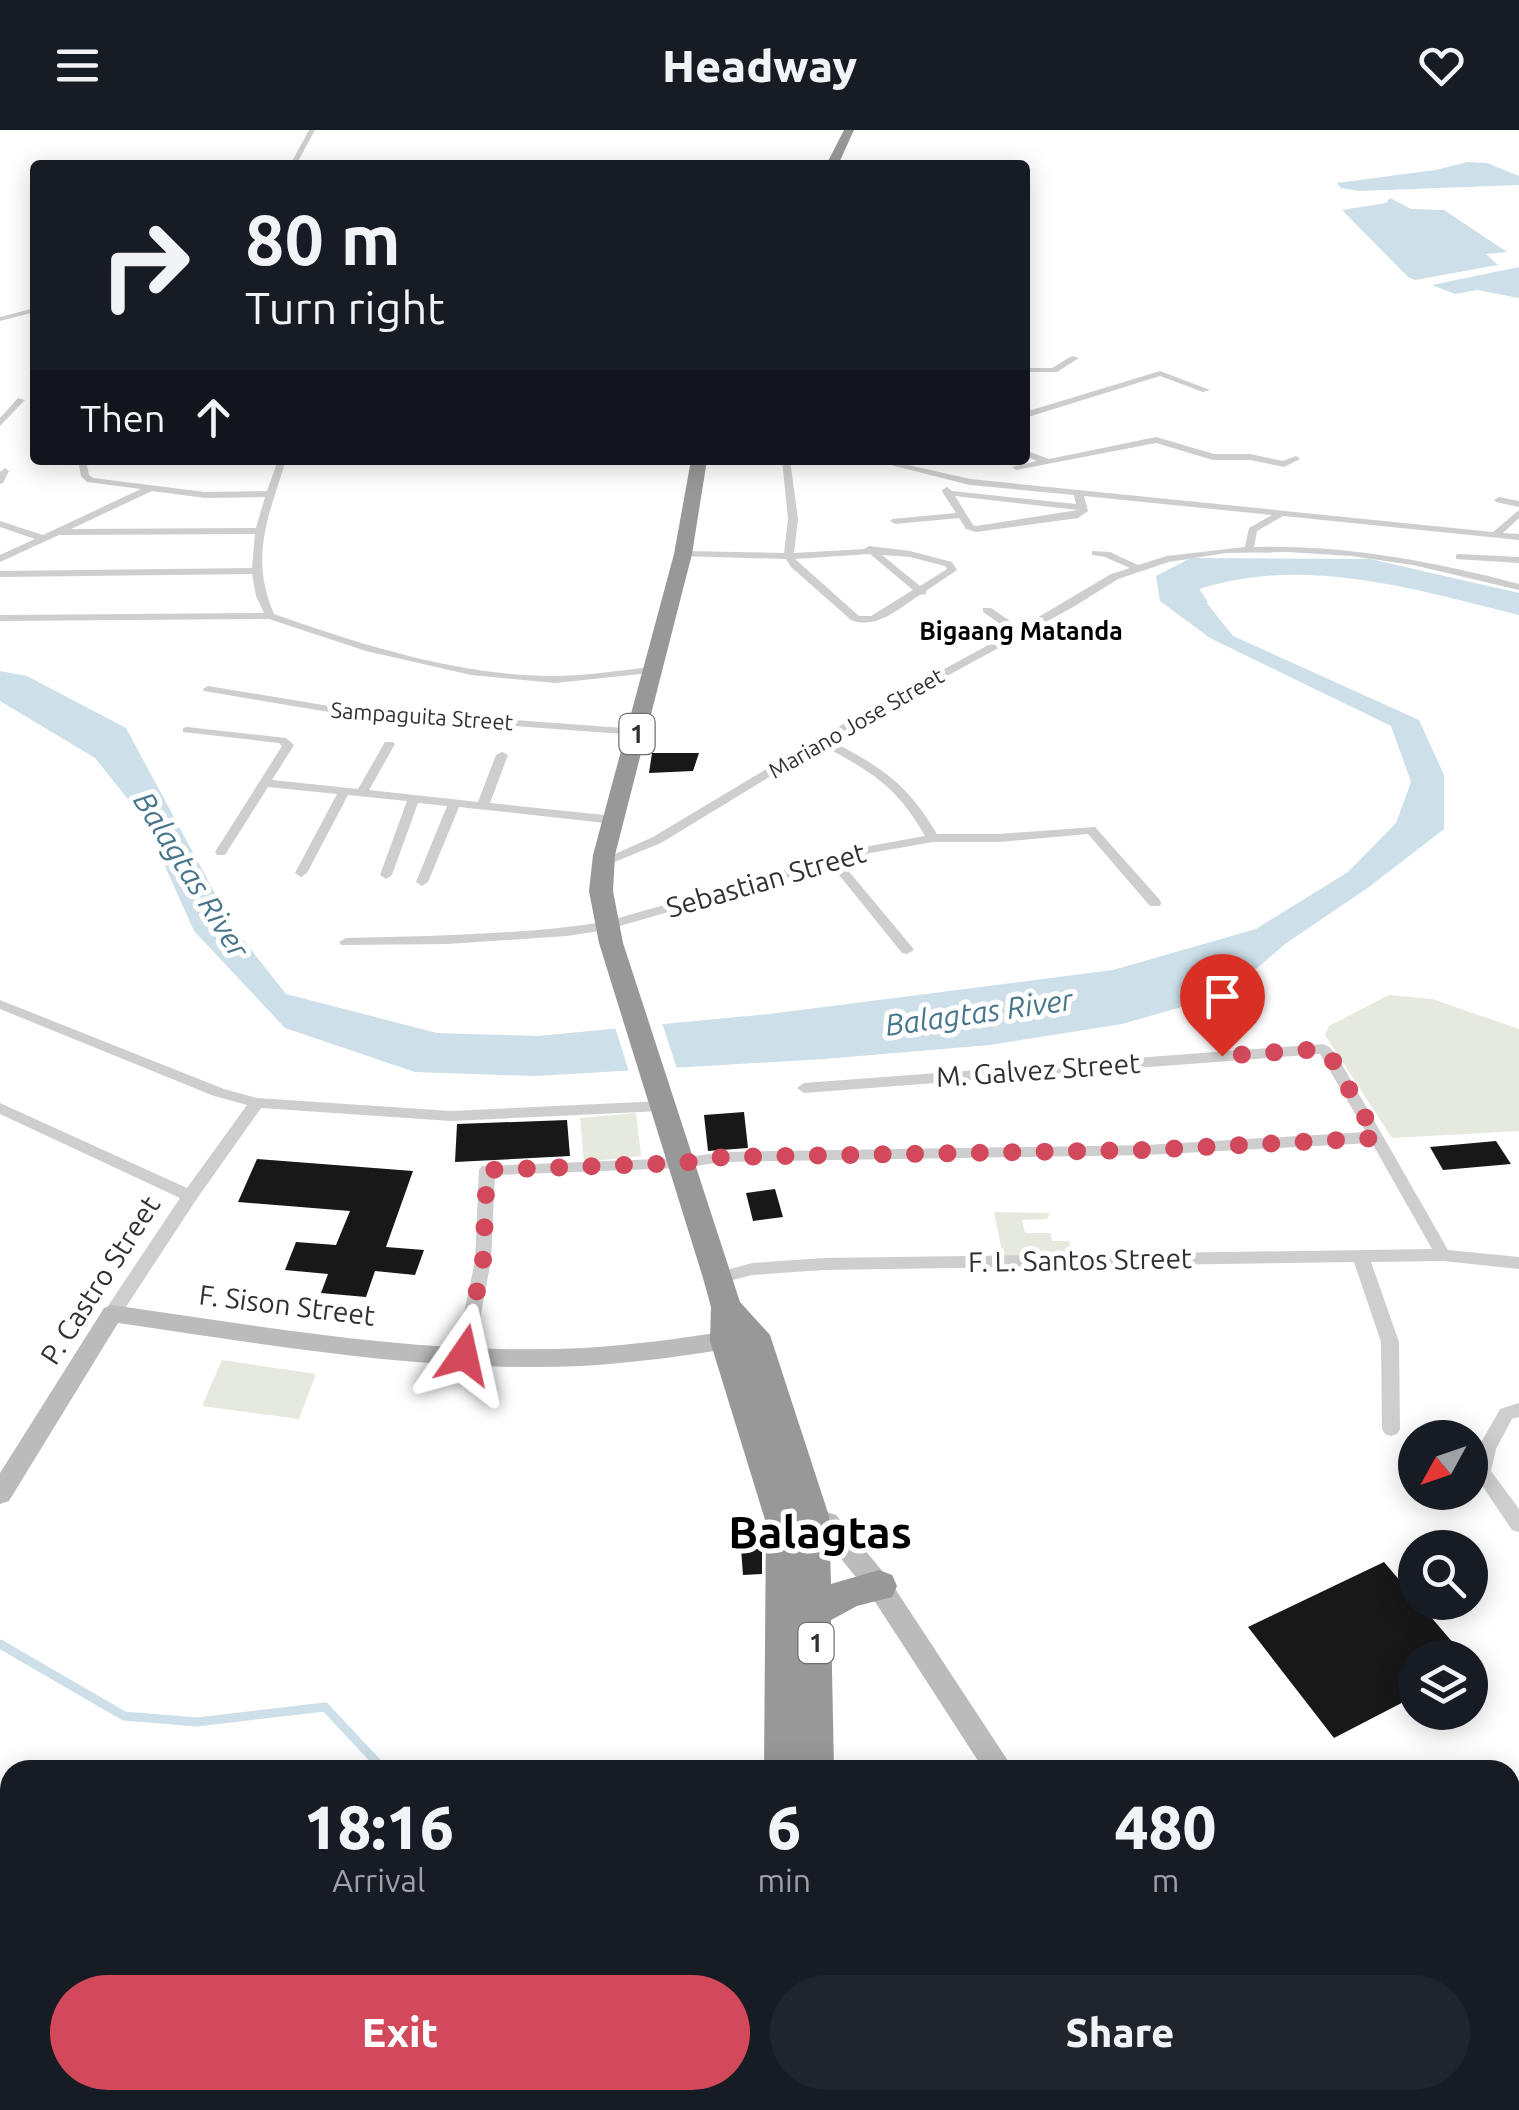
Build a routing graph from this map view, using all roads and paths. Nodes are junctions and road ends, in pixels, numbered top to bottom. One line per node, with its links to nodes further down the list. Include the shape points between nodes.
1 (312, 130): 3 (street)
2 (850, 130): 4 (highway)
3 (296, 160)
4 (835, 160)
5 (30, 311): 6 (street)
6 (0, 320)
7 (1075, 358): 8 (street, via 1054,370)
8 (1030, 370)
9 (1206, 390): 11 (street, via 1160,373)
10 (22, 400): 12 (street)
11 (1030, 412)
12 (0, 423)
13 (1030, 454): 15 (street)
14 (1296, 459): 15 (street, via 1284,464 1213,457 1156,440)
15 (1048, 462): 22 (street)
16 (83, 465): 25 (street, via 90,480)
17 (281, 465): 27 (street)
18 (698, 465): 45 (highway, 1)
19 (787, 465): 46 (street)
20 (893, 465): 24 (street)
21 (1029, 465): 23 (street)
22 (1030, 465)
23 (1016, 467)
24 (942, 478): 26 (street); 28 (street)
25 (149, 489): 27 (street); 37 (street)
26 (1078, 492): 31 (street); 32 (street)
27 (272, 494): 38 (street)
28 (948, 494): 31 (street); 34 (street)
29 (1499, 500): 30 (street)
30 (1519, 504)
31 (1080, 507): 34 (street, via 1078,515 976,529)
32 (1283, 513): 39 (street); 43 (street, via 1252,530)
33 (1519, 513): 39 (street)
34 (961, 515): 35 (street)
35 (895, 521)
36 (0, 525): 41 (street)
37 (56, 532): 38 (street); 41 (street)
38 (259, 532): 51 (street)
39 (1495, 535): 40 (street)
40 (1519, 537)
41 (41, 538): 48 (street)
42 (869, 550): 46 (street); 54 (street); 54 (street, via 949,564 952,570)
43 (1249, 551): 50 (street, Mariano Jose Street); 53 (street, Mariano Jose Street, via 1371,556)
44 (1095, 553): 50 (street)
45 (683, 554): 46 (street); 59 (highway, 1)
46 (789, 556): 54 (street, via 863,621)
47 (1458, 557): 49 (street)
48 (0, 559)
49 (1519, 560)
50 (1134, 566): 58 (street, Mariano Jose Street)
51 (254, 571): 52 (street); 56 (street, via 256,592)
52 (0, 574)
53 (1517, 584)
54 (922, 592)
55 (987, 610): 58 (street)
56 (270, 616): 57 (street); 59 (street, via 359,648 444,668 540,680)
57 (0, 618)
58 (1019, 632): 63 (street, Mariano Jose Street)
59 (650, 670): 62 (highway, 1)
60 (208, 689): 62 (street, Sampaguita Street, via 335,710)
61 (187, 730): 66 (street, via 287,742)
62 (637, 732): 72 (highway, 1)
63 (822, 740): 73 (street, via 896,782); 76 (street, Mariano Jose Street, via 657,840)
64 (389, 744): 68 (street)
65 (502, 756): 71 (street)
66 (267, 784): 67 (street); 74 (street)
67 (344, 792): 68 (street); 77 (street)
68 (362, 793): 69 (street)
69 (414, 798): 70 (street); 78 (street)
70 (455, 802): 71 (street); 79 (street)
71 (483, 805): 72 (street)
72 (614, 820): 76 (highway, 1)
73 (933, 838): 75 (street, Sebastian Street); 80 (street, Sebastian Street, via 1091,830)
74 (221, 852)
75 (834, 861): 81 (street, Sebastian Street); 83 (street)
76 (604, 862): 81 (highway, 1)
77 (301, 873)
78 (386, 875)
79 (422, 882)
80 (1155, 903)
81 (606, 926): 82 (street, Sebastian Street); 86 (highway, 1)
82 (346, 942)
83 (908, 950)
84 (0, 1004): 87 (street)
85 (804, 1088): 89 (street, M. Galvez Street, via 1313,1047 1329,1054)
86 (660, 1099): 87 (street, via 451,1116); 90 (highway, 1)
87 (257, 1104): 91 (street, P. Castro Street)
88 (0, 1108): 91 (street)
89 (1377, 1138): 90 (street); 93 (street)
90 (682, 1163): 95 (highway, 1); 98 (street, via 487,1170 483,1261)
91 (190, 1196): 96 (street, P. Castro Street)
92 (1360, 1255): 93 (street, F. L. Santos Street); 95 (street, F. L. Santos Street, via 752,1268); 100 (street, via 1390,1342)
93 (1443, 1255): 94 (street, F. L. Santos Street)
94 (1519, 1263)
95 (722, 1292): 97 (highway, 1)
96 (112, 1314): 98 (street, F. Sison Street); 101 (street, P. Castro Street)
97 (740, 1338): 98 (street, F. Sison Street, via 620,1354); 102 (highway, 1, via 754,1422)
98 (464, 1355)
99 (1519, 1410): 103 (street, via 1506,1414 1482,1472)
100 (1391, 1429)
101 (0, 1494)
102 (798, 1520): 104 (street, via 827,1522); 105 (highway, 1); 106 (highway, 1)
103 (1519, 1524)
104 (879, 1586): 105 (highway); 108 (street)
105 (816, 1610): 107 (highway, 1)
106 (784, 1760)
107 (815, 1760)
108 (993, 1760)

